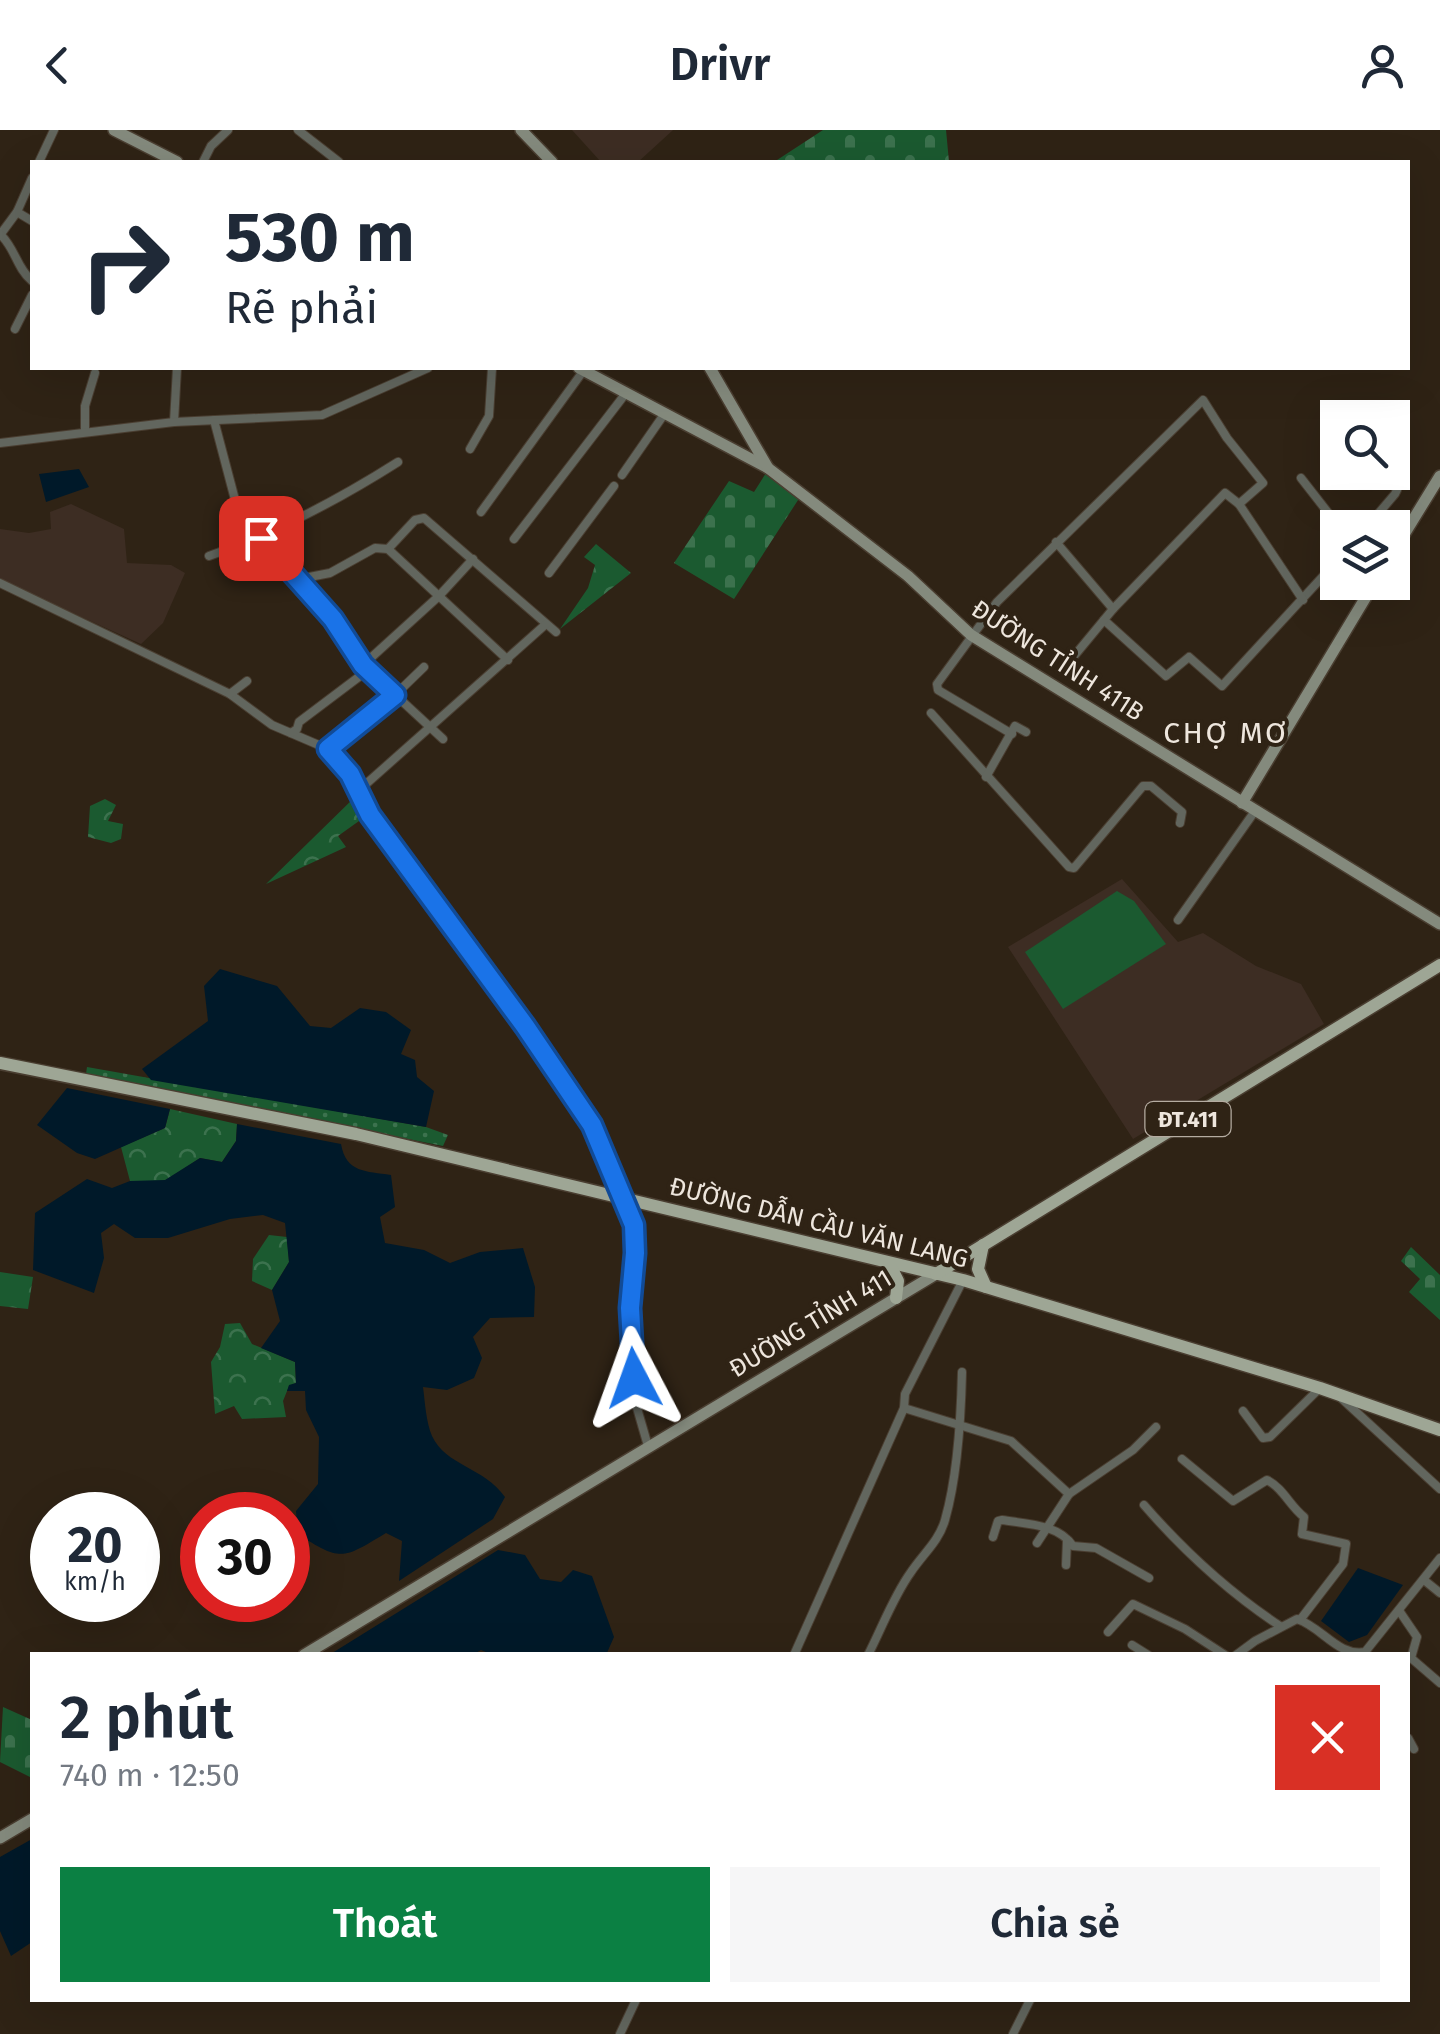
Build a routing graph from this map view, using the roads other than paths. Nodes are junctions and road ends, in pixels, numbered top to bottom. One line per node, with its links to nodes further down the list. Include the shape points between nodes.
1 (54, 130): 6 (street)
2 (114, 130): 7 (main road)
3 (228, 130): 8 (street)
4 (298, 130): 9 (street)
5 (522, 130): 10 (main road)
6 (40, 160)
7 (173, 160)
8 (204, 160)
9 (336, 160)
10 (550, 160)
11 (30, 183): 12 (street)
12 (17, 212): 13 (street); 14 (street)
13 (30, 220)
14 (0, 235): 15 (street)
15 (30, 279)
16 (30, 299): 17 (street)
17 (15, 329)
18 (178, 370): 28 (street)
19 (424, 370): 27 (street, via 322,416)
20 (492, 370): 31 (street, via 489,416)
21 (581, 370): 42 (street)
22 (584, 370): 25 (main road)
23 (711, 370): 33 (main road, ĐƯỜNG TỈNH 411B)
24 (96, 373): 29 (street, via 84,406)
25 (626, 393): 26 (main road); 45 (street)
26 (665, 413): 33 (main road); 34 (street)
27 (214, 420): 28 (street); 44 (street, via 235,504)
28 (174, 422): 29 (street)
29 (85, 432): 30 (street)
30 (0, 443)
31 (470, 449)
32 (398, 462): 44 (street)
33 (768, 468): 61 (main road, ĐƯỜNG TỈNH 411B, via 908,576)
34 (622, 475)
35 (1440, 476): 43 (main road)
36 (1302, 478): 40 (street)
37 (614, 486): 50 (street)
38 (1397, 490): 41 (street)
39 (1239, 504): 46 (street, via 1262,483 1202,400); 55 (street); 57 (street, via 1222,495)
40 (1326, 510)
41 (1382, 510)
42 (481, 512)
43 (1410, 525)
44 (261, 538): 48 (street); 51 (street)
45 (514, 540)
46 (1056, 542): 57 (street); 61 (street)
47 (388, 549): 49 (street, via 420,518); 51 (street, via 375,548 330,573); 54 (street)
48 (209, 556)
49 (473, 559): 54 (street); 59 (street)
50 (548, 573)
51 (299, 579): 65 (street)
52 (1320, 581): 55 (street)
53 (0, 583): 67 (street)
54 (439, 596): 62 (street); 65 (street)
55 (1303, 600): 58 (street, via 1222,686 1188,658 1166,676)
56 (1364, 600): 78 (main road)
57 (1113, 609): 58 (street)
58 (1104, 620): 63 (street)
59 (546, 624): 60 (street); 62 (street)
60 (556, 632)
61 (971, 635): 73 (street, via 937,687); 78 (main road, ĐƯỜNG TỈNH 411B)
62 (508, 660): 70 (street)
63 (1070, 660)
64 (424, 667): 68 (street)
65 (366, 668): 68 (street); 72 (street)
66 (247, 682): 67 (street)
67 (230, 694): 72 (street)
68 (395, 695): 70 (street); 75 (street)
69 (931, 713): 76 (street)
70 (432, 726): 74 (street); 77 (street)
71 (1026, 732): 73 (street, via 1017,725)
72 (291, 733): 75 (street)
73 (1012, 734): 76 (street)
74 (443, 740)
75 (328, 749): 77 (street)
76 (986, 777): 80 (street, via 1071,868 1143,786 1182,812)
77 (357, 792): 85 (street, via 592,1125)
78 (1242, 803): 79 (main road, ĐƯỜNG TỈNH 411B)
79 (1254, 810): 81 (street); 82 (main road, ĐƯỜNG TỈNH 411B)
80 (1180, 823)
81 (1178, 920)
82 (1440, 924)
83 (1440, 965): 86 (main road, ĐƯỜNG TỈNH 411 / ĐT.411)
84 (0, 1064): 85 (main road, ĐƯỜNG DẪN CẦU VĂN LANG, via 356,1134)
85 (621, 1196): 87 (main road, ĐƯỜNG DẪN CẦU VĂN LANG); 100 (street, via 636,1240 630,1320 636,1408)
86 (983, 1245): 88 (main road, ĐƯỜNG TỈNH 411 / ĐT.411); 90 (main road, via 978,1269)
87 (889, 1263): 88 (main road, ĐƯỜNG DẪN CẦU VĂN LANG); 91 (main road, via 898,1281)
88 (936, 1274): 89 (main road, ĐƯỜNG DẪN CẦU VĂN LANG); 91 (main road, ĐƯỜNG TỈNH 411 / ĐT.411)
89 (963, 1280): 90 (main road, ĐƯỜNG DẪN CẦU VĂN LANG); 95 (street, via 904,1394)
90 (986, 1287): 93 (main road, ĐƯỜNG DẪN CẦU VĂN LANG)
91 (896, 1298): 100 (main road, ĐƯỜNG TỈNH 411 / ĐT.411)
92 (962, 1372): 97 (street)
93 (1320, 1388): 94 (main road, ĐƯỜNG DẪN CẦU VĂN LANG); 96 (street, via 1270,1437 1263,1438)
94 (1336, 1394): 99 (main road, ĐƯỜNG DẪN CẦU VĂN LANG); 102 (street)
95 (904, 1408): 97 (street); 120 (street)
96 (1243, 1411)
97 (961, 1424): 103 (street, via 1011,1441); 121 (street, via 945,1520)
98 (1156, 1427): 103 (street)
99 (1440, 1430)
100 (648, 1446): 119 (main road, ĐƯỜNG TỈNH 411 / ĐT.411)
101 (1182, 1459): 115 (street, via 1233,1500 1266,1480 1280,1487 1303,1515 1302,1534 1346,1544 1343,1564)
102 (1440, 1489)
103 (1069, 1494): 105 (street)
104 (1144, 1506): 116 (street, via 1182,1549)
105 (1047, 1528): 106 (street, via 1002,1520); 107 (street); 108 (street)
106 (994, 1537)
107 (1068, 1538): 110 (street); 111 (street)
108 (1037, 1544)
109 (1440, 1558): 112 (street)
110 (1066, 1565)
111 (1149, 1578)
112 (1424, 1580): 113 (street); 114 (street)
113 (1440, 1593)
114 (1400, 1612): 126 (street); 127 (street, via 1417,1637 1412,1658)
115 (1300, 1620): 116 (street); 125 (street)
116 (1280, 1626): 124 (street)
117 (1108, 1632): 123 (street, via 1137,1604)
118 (1132, 1645): 122 (street)
119 (309, 1652)
120 (795, 1652)
121 (870, 1652)
122 (1143, 1652)
123 (1220, 1652)
124 (1241, 1652)
125 (1346, 1652)
126 (1367, 1652)
127 (1440, 1683)
128 (1410, 1742): 129 (street)
129 (1414, 1749)
130 (30, 1820): 131 (main road)
131 (0, 1838)
132 (635, 2002): 134 (street)
133 (1029, 2002): 135 (street)
134 (620, 2034)
135 (1013, 2034)

